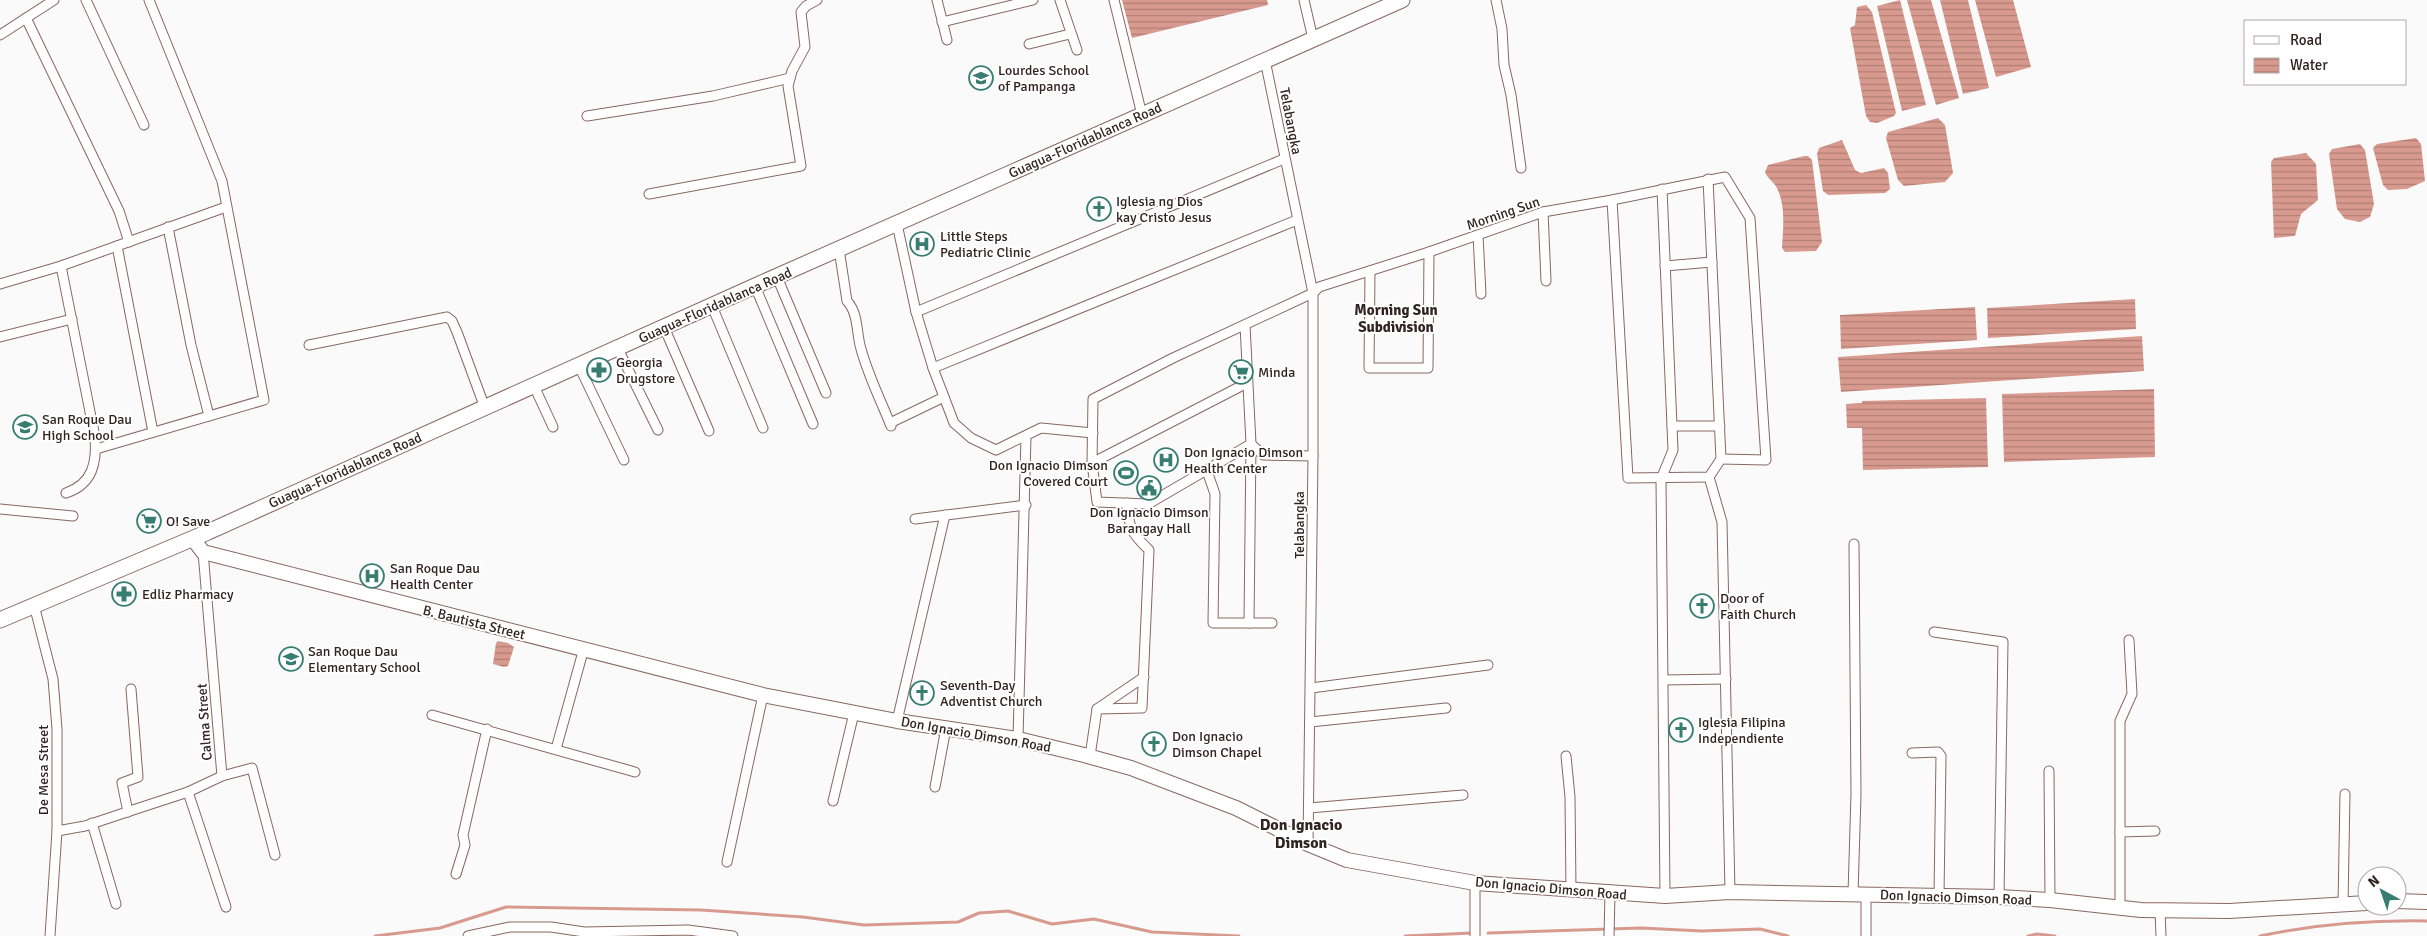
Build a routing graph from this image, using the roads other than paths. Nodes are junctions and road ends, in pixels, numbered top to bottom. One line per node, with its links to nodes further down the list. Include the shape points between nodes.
1 (54, 0): 13 (street)
2 (86, 0): 25 (street)
3 (149, 0): 32 (street, via 222,181)
4 (817, 0): 22 (street, via 801,12 805,47)
5 (937, 0): 14 (street)
6 (1033, 0): 14 (street)
7 (1060, 0): 15 (street)
8 (1114, 0): 23 (street)
9 (1304, 0): 17 (street)
10 (1402, 0): 12 (main road, Guagua-Floridablanca Road)
11 (1496, 0): 27 (street)
12 (1372, 7): 17 (main road, Guagua-Floridablanca Road)
13 (26, 18): 16 (street); 38 (street, via 119,211)
14 (942, 22): 18 (street)
15 (1070, 34): 19 (street); 20 (street)
16 (0, 35)
17 (1314, 39): 21 (main road, Guagua-Floridablanca Road)
18 (947, 40)
19 (1029, 44)
20 (1077, 50)
21 (1265, 60): 23 (main road, Guagua-Floridablanca Road); 26 (street, Telabangka)
22 (790, 78): 24 (street, via 714,96); 30 (street, via 788,86 801,166)
23 (1142, 115): 35 (main road, Guagua-Floridablanca Road)
24 (587, 116)
25 (144, 124)
26 (1284, 159): 34 (street, Telabangka); 53 (street)
27 (1521, 168)
28 (1708, 179): 29 (street, Morning Sun); 42 (street); 81 (street, via 1725,177 1750,218 1766,460)
29 (1662, 189): 31 (street, Morning Sun); 44 (street)
30 (649, 194)
31 (1612, 200): 33 (street, Morning Sun); 86 (street, via 1628,478)
32 (226, 207): 36 (street); 67 (street, via 264,400)
33 (1543, 212): 37 (street, Morning Sun); 47 (street)
34 (1297, 220): 50 (street, Telabangka); 61 (street)
35 (897, 224): 40 (main road, Guagua-Floridablanca Road); 53 (street)
36 (168, 227): 38 (street); 67 (street, via 191,345)
37 (1478, 235): 41 (street, Morning Sun); 51 (street)
38 (128, 242): 39 (street)
39 (117, 246): 43 (street); 75 (street)
40 (839, 249): 46 (main road, Guagua-Floridablanca Road); 65 (street, via 847,301 852,306 861,349 891,425)
41 (1429, 252): 45 (street, Morning Sun); 45 (street, via 1428,368 1369,368)
42 (1712, 262): 44 (street); 70 (street)
43 (60, 266): 48 (street); 54 (street)
44 (1665, 266): 69 (street)
45 (1370, 271): 50 (street, Morning Sun, via 1319,287)
46 (777, 277): 49 (main road, Guagua-Floridablanca Road); 64 (street)
47 (1546, 281)
48 (0, 284)
49 (755, 286): 52 (main road, Guagua-Floridablanca Road); 68 (street)
50 (1312, 293): 55 (street, Morning Sun); 80 (street, Telabangka)
51 (1481, 294)
52 (712, 306): 56 (main road, Guagua-Floridablanca Road); 72 (street)
53 (916, 312): 61 (street)
54 (72, 319): 57 (street); 79 (street)
55 (1245, 325): 62 (street); 76 (street, Morning Sun, via 1093,399)
56 (664, 327): 59 (main road, Guagua-Floridablanca Road); 74 (street)
57 (0, 337)
58 (309, 345): 66 (street, via 447,317 457,332)
59 (618, 348): 60 (main road, Guagua-Floridablanca Road); 73 (street)
60 (579, 366): 63 (main road, Guagua-Floridablanca Road); 82 (street)
61 (933, 368): 65 (street)
62 (1247, 382): 78 (street); 83 (street)
63 (534, 386): 66 (main road, Guagua-Floridablanca Road); 71 (street)
64 (826, 393)
65 (944, 397): 77 (street, via 954,423 988,448 996,450)
66 (485, 408): 94 (main road, Guagua-Floridablanca Road)
67 (209, 416): 75 (street)
68 (813, 424)
69 (1672, 426): 70 (street); 86 (street, via 1673,450)
70 (1720, 426): 81 (street)
71 (553, 427)
72 (763, 428)
73 (658, 430)
74 (709, 431)
75 (153, 432): 79 (street)
76 (1093, 433): 77 (street, via 1041,428); 83 (street)
77 (1026, 436): 89 (street)
78 (1251, 444): 80 (street, via 1263,455); 84 (street); 99 (street)
79 (96, 449): 87 (street, via 91,473 83,486)
80 (1313, 456): 108 (street, Telabangka)
81 (1721, 459): 85 (street)
82 (624, 460)
83 (1092, 463): 88 (street, via 1097,502)
84 (1207, 471): 88 (street, via 1148,504); 99 (street, via 1215,494 1213,623)
85 (1709, 477): 86 (street); 106 (street, via 1722,522)
86 (1662, 479): 107 (street)
87 (66, 493)
88 (1126, 503): 105 (street, via 1132,534 1149,550)
89 (1026, 505): 92 (street); 119 (street)
90 (0, 509): 91 (street)
91 (73, 516)
92 (945, 516): 93 (street); 115 (street)
93 (915, 519)
94 (193, 539): 96 (street); 97 (main road, Guagua-Floridablanca Road)
95 (1854, 544): 146 (street)
96 (203, 552): 103 (street, B. Bautista Street); 126 (street, Calma Street)
97 (34, 605): 98 (main road, Guagua-Floridablanca Road); 135 (street, De Mesa Street, via 53,679 57,729)
98 (0, 620)
99 (1249, 623): 100 (street)
100 (1272, 623)
101 (1934, 632): 149 (street, via 2003,642)
102 (2129, 640): 137 (street, via 2132,694 2120,721)
103 (584, 648): 110 (street, B. Bautista Street); 120 (street)
104 (1488, 665): 108 (street)
105 (1144, 677): 112 (street); 112 (street, via 1142,708)
106 (1726, 679): 107 (street); 144 (street)
107 (1664, 680): 147 (street)
108 (1311, 688): 116 (street, Telabangka)
109 (131, 689): 133 (street, via 138,777 122,783)
110 (763, 695): 113 (street, Don Ignacio Dimson Road); 140 (street)
111 (1446, 708): 116 (street)
112 (1097, 709): 122 (street)
113 (854, 713): 115 (street, Don Ignacio Dimson Road); 131 (street)
114 (432, 715): 118 (street)
115 (897, 721): 117 (street, Don Ignacio Dimson Road)
116 (1310, 722): 132 (street, Telabangka)
117 (946, 728): 119 (street, Don Ignacio Dimson Road); 127 (street)
118 (487, 729): 120 (street); 141 (street, via 462,835 465,845)
119 (1018, 739): 122 (street, Don Ignacio Dimson Road)
120 (556, 749): 125 (street)
121 (1912, 753): 148 (street, via 1938,752 1941,756)
122 (1090, 756): 138 (street, Don Ignacio Dimson Road, via 1236,808)
123 (1566, 756): 143 (street, via 1571,813)
124 (2049, 771): 150 (street)
125 (635, 772)
126 (222, 776): 128 (street, Calma Street); 139 (street, via 252,768)
127 (935, 787)
128 (188, 792): 133 (street, Calma Street); 156 (street)
129 (2345, 794): 155 (street)
130 (1463, 795): 132 (street)
131 (833, 801)
132 (1309, 808): 138 (street, Telabangka)
133 (128, 812): 134 (street, Calma Street)
134 (92, 823): 135 (street, Calma Street); 153 (street)
135 (57, 831): 161 (street, De Mesa Street)
136 (2155, 831): 137 (street)
137 (2120, 832): 157 (street)
138 (1308, 844): 142 (street, Don Ignacio Dimson Road, via 1347,860)
139 (274, 855)
140 (727, 862)
141 (456, 874)
142 (1475, 883): 143 (street, Don Ignacio Dimson Road); 160 (street)
143 (1571, 891): 145 (street, Don Ignacio Dimson Road)
144 (1730, 892): 146 (street, Don Ignacio Dimson Road); 147 (street, Don Ignacio Dimson Road)
145 (1610, 894): 147 (street, Don Ignacio Dimson Road); 164 (street)
146 (1859, 894): 148 (street, Don Ignacio Dimson Road); 165 (street)
147 (1665, 896)
148 (1939, 896): 149 (street, Don Ignacio Dimson Road)
149 (2000, 898): 150 (street, Don Ignacio Dimson Road)
150 (2050, 900): 157 (street, Don Ignacio Dimson Road)
151 (2407, 901): 152 (street)
152 (2427, 902)
153 (116, 904)
154 (2357, 904): 155 (street, Don Ignacio Dimson Road)
155 (2342, 905): 158 (street, Don Ignacio Dimson Road, via 2248,911)
156 (226, 908)
157 (2120, 908): 158 (street, Don Ignacio Dimson Road)
158 (2160, 910): 166 (street)
159 (585, 934): 162 (street, via 551,927 510,927); 163 (street, via 688,930)
160 (1478, 934)
161 (50, 936)
162 (468, 936)
163 (733, 936)
164 (1609, 936)
165 (1866, 936)
166 (2161, 936)

